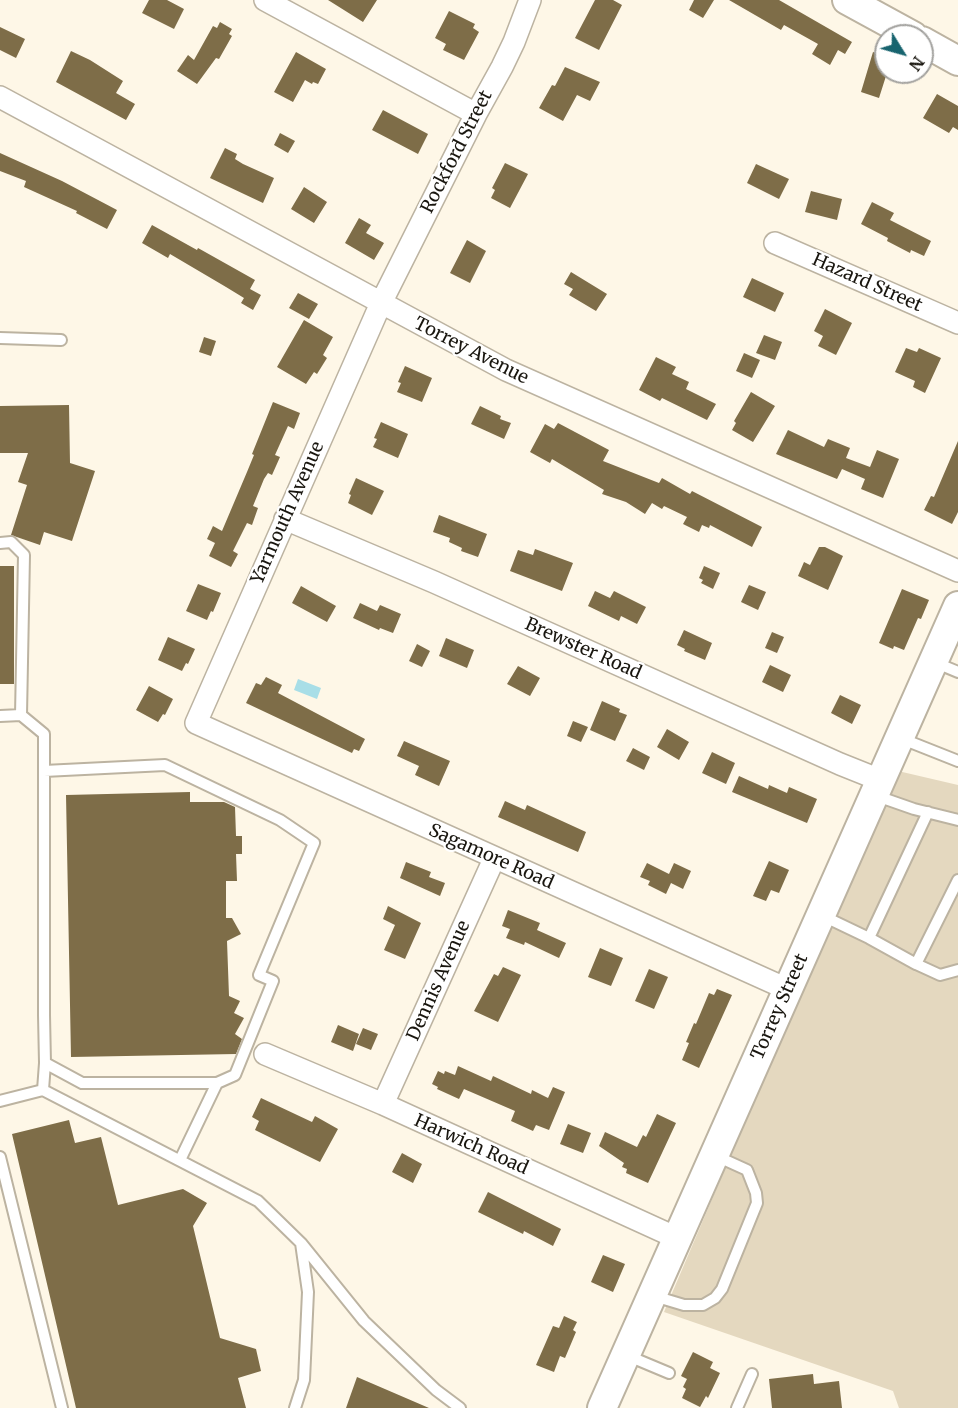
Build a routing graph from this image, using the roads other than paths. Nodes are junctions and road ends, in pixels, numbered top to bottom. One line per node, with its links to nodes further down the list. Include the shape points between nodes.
1 (265, 0): 8 (street)
2 (530, 0): 8 (street, Rockford Street, via 514,42)
3 (847, 0): 4 (main road)
4 (891, 24)
5 (934, 48): 6 (main road)
6 (958, 61)
7 (0, 97): 10 (street, Torrey Avenue)
8 (476, 114): 10 (street, Rockford Street)
9 (776, 243): 11 (street, Hazard Street)
10 (381, 303): 14 (street, Yarmouth Avenue); 16 (street, Torrey Avenue, via 564,397)
11 (958, 323)
12 (0, 338): 13 (lane)
13 (60, 339)
14 (285, 519): 21 (street, Yarmouth Avenue); 25 (street, Brewster Road, via 840,764)
15 (0, 543): 19 (lane, via 11,542 24,555)
16 (958, 571)
17 (958, 606): 18 (main road, Torrey Street)
18 (945, 667): 22 (main road, Torrey Street)
19 (21, 715): 20 (lane); 24 (lane, via 44,734)
20 (0, 716)
21 (196, 723): 28 (street, Sagamore Road)
22 (899, 738): 23 (lane); 25 (main road, Torrey Street)
23 (958, 761)
24 (44, 771): 36 (lane); 37 (lane, via 165,765 280,820 314,843 259,975 273,981 235,1075)
25 (877, 787): 26 (lane); 30 (main road, Torrey Street)
26 (928, 812): 27 (lane); 31 (lane)
27 (958, 820)
28 (494, 858): 34 (street, Sagamore Road); 40 (street, Dennis Avenue)
29 (958, 880): 32 (lane)
30 (820, 915): 31 (lane); 34 (main road, Torrey Street)
31 (869, 938): 32 (lane)
32 (916, 963): 33 (lane, via 940,975)
33 (958, 970)
34 (787, 989): 41 (main road, Torrey Street)
35 (265, 1054): 40 (street, Harwich Road)
36 (45, 1063): 37 (lane, via 82,1083); 38 (lane)
37 (217, 1083): 43 (lane)
38 (43, 1090): 39 (lane); 43 (lane)
39 (0, 1101)
40 (383, 1104): 44 (street, Harwich Road)
41 (714, 1155): 44 (main road, Torrey Street); 46 (lane, via 747,1170 757,1203 722,1289 704,1305 684,1305)
42 (0, 1157): 50 (lane)
43 (180, 1160): 45 (lane, via 258,1201)
44 (677, 1238): 46 (main road, Torrey Street)
45 (300, 1243): 51 (lane, via 308,1292 304,1380); 52 (lane, via 364,1321)
46 (652, 1296): 47 (main road, Torrey Street)
47 (626, 1355): 48 (lane); 53 (main road, Torrey Street)
48 (669, 1373)
49 (752, 1374): 54 (lane)
50 (62, 1408)
51 (295, 1408)
52 (460, 1408)
53 (602, 1408)
54 (737, 1408)

